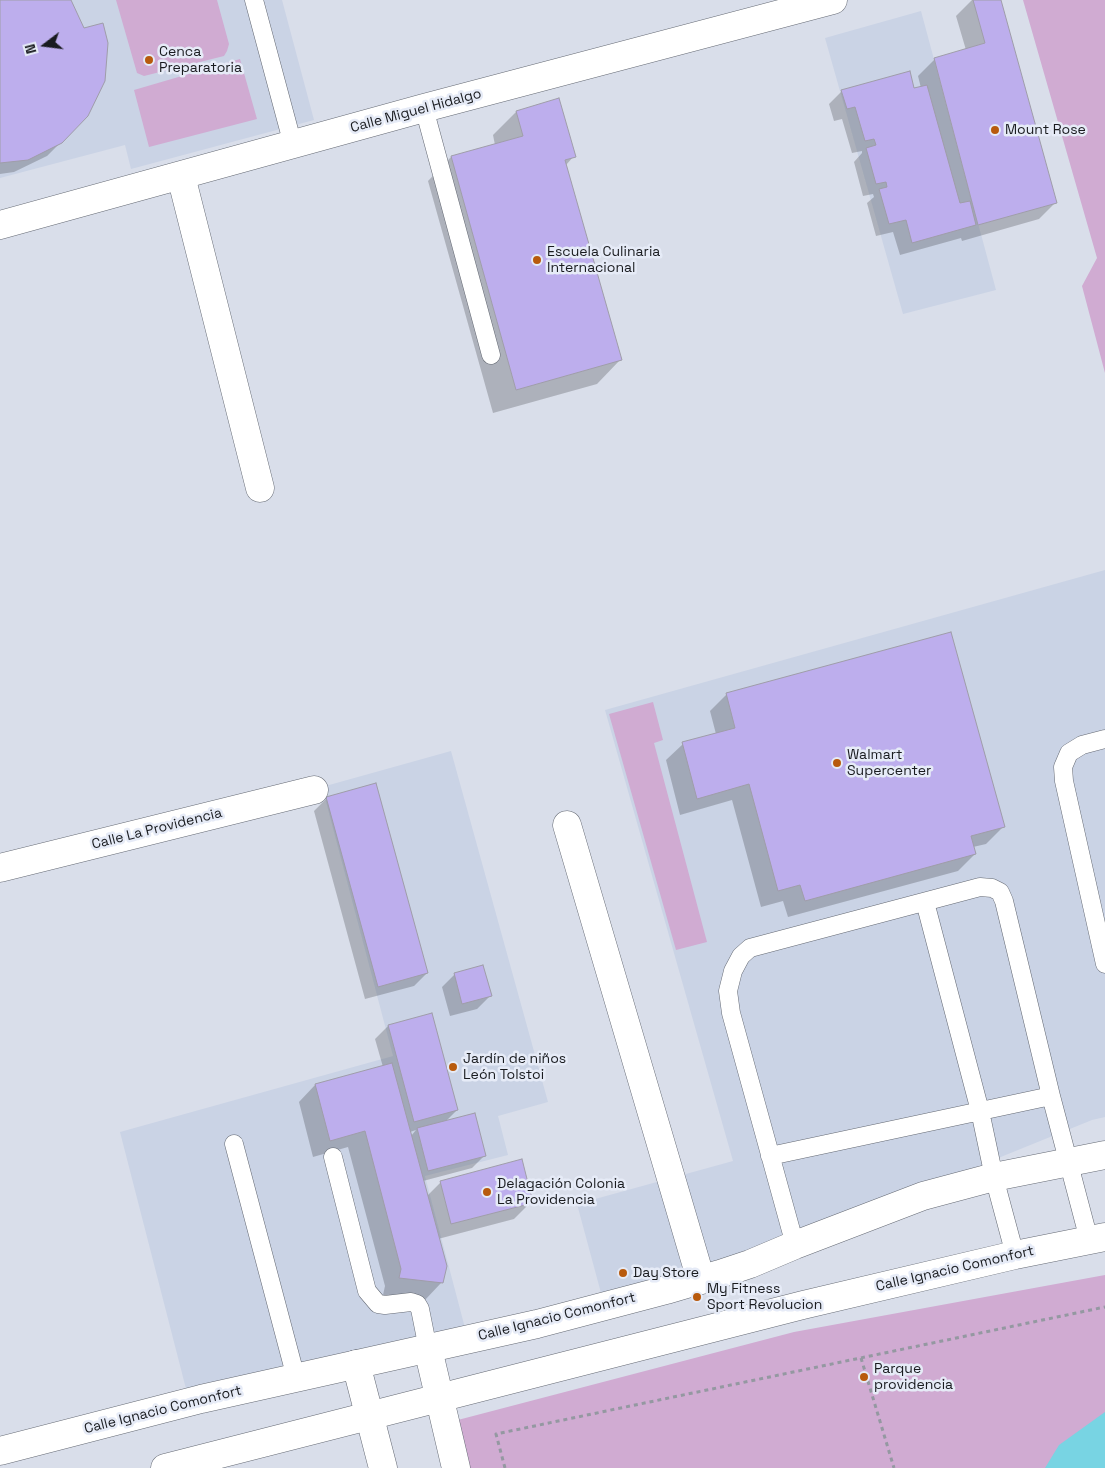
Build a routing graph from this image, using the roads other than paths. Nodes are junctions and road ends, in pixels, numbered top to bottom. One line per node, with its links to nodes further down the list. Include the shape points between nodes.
1 (254, 0): 4 (lane)
2 (833, 0): 3 (street, Calle Miguel Hidalgo)
3 (424, 108): 4 (street, Calle Miguel Hidalgo); 7 (lane)
4 (293, 145): 5 (street, Calle Miguel Hidalgo)
5 (181, 176): 6 (street, Calle Miguel Hidalgo); 8 (street)
6 (0, 225)
7 (491, 355)
8 (260, 488)
9 (1105, 739): 14 (lane, via 1082,745 1069,753 1063,766)
10 (314, 790): 12 (street, Calle La Providencia)
11 (567, 825): 26 (street)
12 (0, 868)
13 (925, 902): 15 (lane, via 980,887 1000,892); 16 (lane); 19 (lane, via 750,948 741,956 732,971 728,991 731,1012)
14 (1105, 964)
15 (1051, 1096): 16 (lane); 21 (lane)
16 (980, 1111): 19 (lane); 22 (lane)
17 (234, 1144): 29 (lane)
18 (1105, 1155): 21 (street, Calle Ignacio Comonfort)
19 (770, 1156): 24 (lane)
20 (333, 1157): 27 (lane, via 368,1291 378,1304 417,1304)
21 (1069, 1162): 22 (street, Calle Ignacio Comonfort); 23 (lane)
22 (994, 1177): 24 (street, Calle Ignacio Comonfort, via 923,1196); 25 (lane)
23 (1097, 1238): 25 (street, Calle Ignacio Comonfort)
24 (795, 1245): 26 (street, Calle Ignacio Comonfort)
25 (1015, 1255): 30 (street, Calle Ignacio Comonfort, via 803,1305)
26 (702, 1280): 27 (street, Calle Ignacio Comonfort)
27 (428, 1349): 28 (street, Calle Ignacio Comonfort); 30 (street)
28 (356, 1364): 29 (street, Calle Ignacio Comonfort); 31 (street)
29 (296, 1378): 32 (street, Calle Ignacio Comonfort)
30 (439, 1398): 31 (street, Calle Ignacio Comonfort); 35 (street)
31 (369, 1416): 33 (street, Calle Ignacio Comonfort); 34 (street)
32 (0, 1451)
33 (166, 1468)
34 (383, 1468)
35 (456, 1468)

